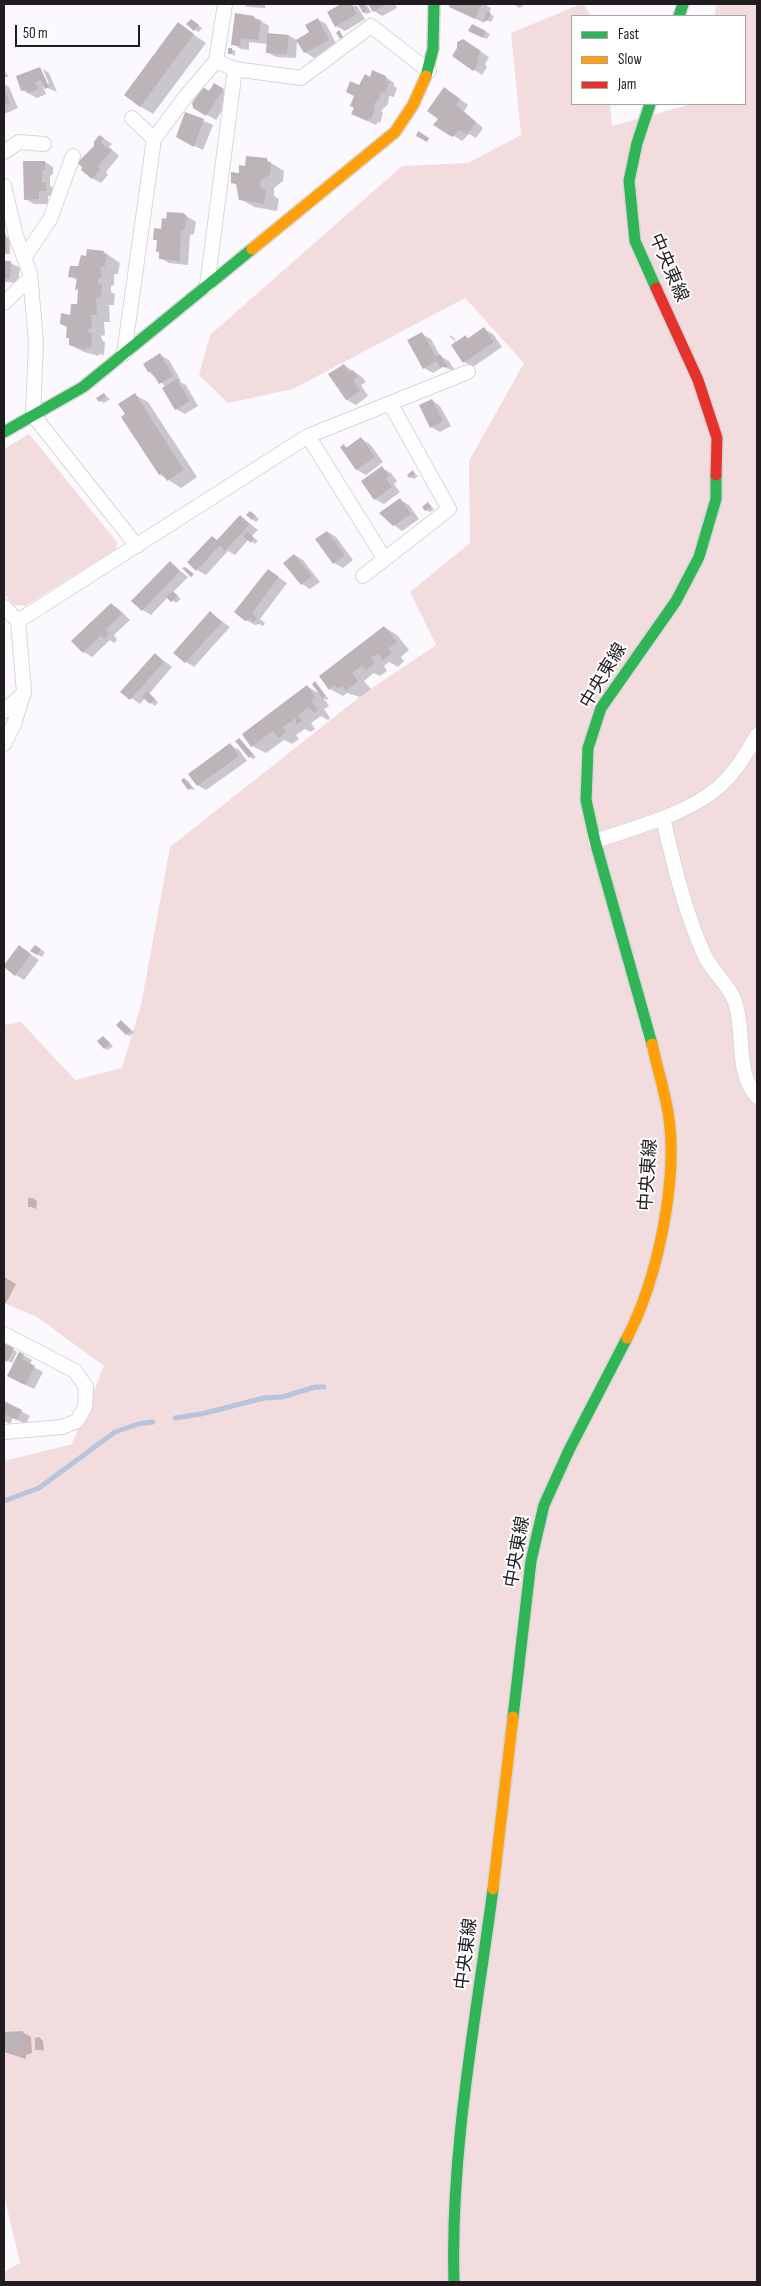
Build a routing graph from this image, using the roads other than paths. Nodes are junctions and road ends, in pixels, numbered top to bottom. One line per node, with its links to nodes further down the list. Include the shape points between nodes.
1 (225, 4): 3 (street)
2 (434, 4): 5 (street, via 433,53)
3 (216, 61): 4 (street); 8 (street)
4 (235, 69): 5 (street, via 301,78 371,26); 15 (street)
5 (429, 71): 15 (street, via 410,111 395,132)
6 (650, 105): 33 (street, 中央東線, via 629,181 635,241 698,380 718,438 716,499 699,558 676,601 601,708 588,748 586,800)
7 (132, 118): 8 (street)
8 (154, 139): 17 (street)
9 (44, 144): 10 (street, via 19,142)
10 (4, 152)
11 (73, 156): 13 (street, via 50,219)
12 (4, 186): 13 (street)
13 (24, 258): 14 (street)
14 (30, 278): 16 (street); 20 (street, via 36,342)
15 (207, 286): 17 (street)
16 (4, 303)
17 (124, 354): 20 (street, via 83,387)
18 (468, 372): 19 (street)
19 (390, 403): 22 (street); 24 (street, via 449,509)
20 (34, 415): 21 (street); 23 (street)
21 (4, 432)
22 (308, 436): 23 (street); 24 (street)
23 (137, 546): 27 (street)
24 (384, 558): 25 (street)
25 (363, 576)
26 (4, 607): 27 (street)
27 (18, 621): 28 (street)
28 (24, 692): 29 (street); 31 (street)
29 (4, 711)
30 (757, 735): 32 (street, via 741,763 723,783 704,798)
31 (4, 744)
32 (663, 818): 33 (street); 34 (street, via 680,893 692,926 705,956 735,1001 741,1059 749,1088)
33 (595, 841): 37 (street, 中央東線, via 646,1017 668,1112 671,1153 668,1191 650,1280 629,1334 544,1505 532,1560 456,2170)
34 (757, 1097)
35 (4, 1334): 36 (street, via 75,1371 86,1387 85,1407 77,1421 62,1426)
36 (4, 1432)
37 (454, 2282)

